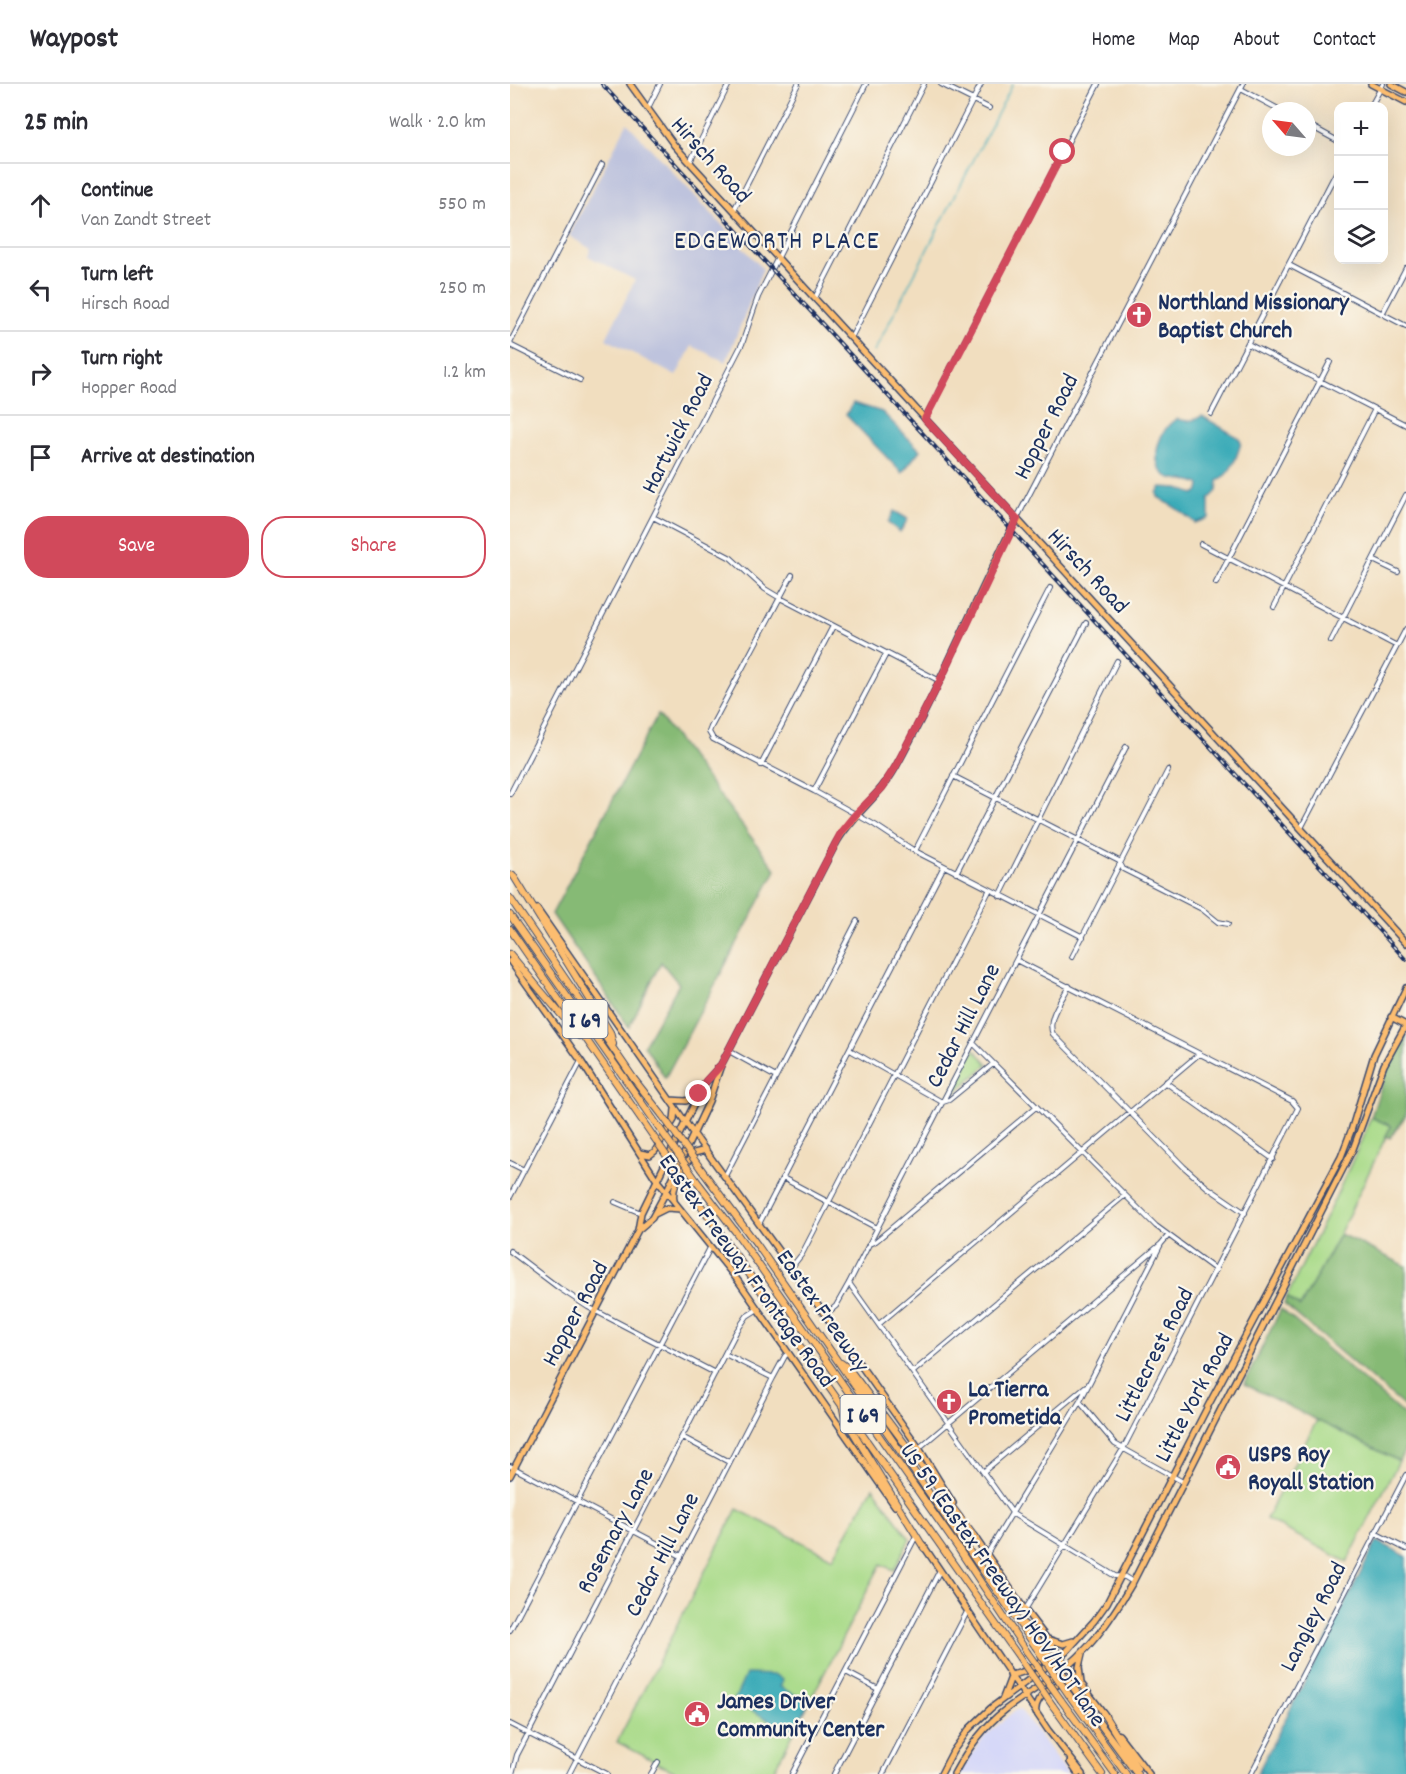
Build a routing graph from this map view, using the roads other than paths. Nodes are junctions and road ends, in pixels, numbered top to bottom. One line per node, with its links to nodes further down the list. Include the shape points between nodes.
1 (630, 84): 20 (main road, Hirsch Road)
2 (660, 84): 20 (street)
3 (729, 84): 24 (street)
4 (798, 84): 27 (street)
5 (866, 84): 28 (street, Hartwick Road)
6 (924, 84): 31 (street)
7 (941, 84): 16 (street)
8 (981, 84): 16 (street)
9 (1098, 84): 42 (street)
10 (1243, 84): 14 (street, Hopper Road)
11 (1371, 84): 13 (main road)
12 (1391, 84): 15 (main road)
13 (1381, 87): 18 (street); 19 (main road)
14 (1241, 89): 17 (street); 46 (street, Hopper Road)
15 (1406, 92)
16 (972, 100): 21 (street); 34 (street)
17 (1265, 102)
18 (1373, 102)
19 (1406, 102)
20 (648, 108): 24 (main road, Hirsch Road)
21 (989, 108)
22 (1316, 129): 23 (street)
23 (1334, 139)
24 (690, 162): 27 (main road, Hirsch Road)
25 (602, 165): 35 (street)
26 (1334, 177): 29 (street)
27 (733, 210): 28 (main road, Hirsch Road)
28 (777, 257): 31 (main road, Hirsch Road); 45 (street, Hartwick Road, via 742,344)
29 (1289, 265): 32 (street); 36 (street)
30 (1406, 268): 32 (street)
31 (814, 298): 34 (main road, Hirsch Road)
32 (1382, 314): 33 (street)
33 (1406, 326)
34 (851, 338): 42 (main road, Hirsch Road)
35 (510, 344): 38 (street)
36 (1248, 344): 39 (street); 41 (street)
37 (1329, 362): 39 (street)
38 (580, 380)
39 (1320, 380): 40 (street); 48 (street)
40 (1375, 410): 43 (street); 54 (street)
41 (1211, 414)
42 (925, 419): 46 (main road, Hirsch Road)
43 (1406, 425)
44 (1406, 497): 49 (street)
45 (653, 517): 55 (street, via 731,558); 71 (street, Hartwick Road)
46 (1017, 519): 65 (main road, Hopper Road); 75 (main road, Hirsch Road)
47 (1201, 544): 48 (street)
48 (1229, 559): 52 (street); 54 (street)
49 (1373, 560): 50 (street); 57 (street)
50 (1398, 572)
51 (792, 574): 55 (street)
52 (1216, 583)
53 (1050, 588): 69 (street)
54 (1284, 588): 56 (street); 57 (street)
55 (780, 598): 59 (street); 67 (street, via 709,732 713,740)
56 (1274, 607)
57 (1343, 618): 61 (street); 62 (street)
58 (1086, 624): 72 (street)
59 (833, 626): 63 (street); 67 (street)
60 (1406, 629): 62 (street)
61 (1331, 640)
62 (1397, 646): 75 (street)
63 (886, 653): 65 (street); 70 (street)
64 (1116, 662): 74 (street)
65 (940, 681): 73 (main road, Hopper Road, via 889,778)
66 (1126, 747): 76 (street, Cedar Hill Lane)
67 (761, 765): 70 (street)
68 (1168, 770): 78 (street)
69 (953, 776): 72 (street); 77 (street)
70 (814, 791): 73 (street)
71 (510, 794)
72 (996, 798): 74 (street); 81 (street)
73 (855, 815): 77 (street); 103 (main road, Hopper Road, via 835,845)
74 (1038, 820): 76 (street); 83 (street)
75 (1301, 828): 91 (main road, Hirsch Road)
76 (1078, 840): 78 (street); 86 (street, Cedar Hill Lane)
77 (915, 851): 79 (street)
78 (1120, 865): 88 (street, via 1202,909 1218,922); 90 (street)
79 (944, 867): 81 (street); 101 (street)
80 (512, 873): 102 (highway, via 610,1032); 113 (main road, Eastex Freeway Frontage Road)
81 (956, 873): 82 (street)
82 (989, 891): 83 (street); 108 (street)
83 (1000, 896): 86 (street)
84 (510, 898): 102 (highway, Eastex Freeway / I 69)
85 (510, 915): 229 (highway, US 59 (Eastex Freeway) HOV/HOT lane / I 69, bridge)
86 (1038, 915): 90 (street); 94 (street, Cedar Hill Lane)
87 (857, 921): 109 (street)
88 (1228, 924)
89 (510, 929): 111 (highway, Eastex Freeway / I 69)
90 (1083, 937): 93 (street)
91 (1406, 943)
92 (510, 954): 111 (highway)
93 (1072, 957)
94 (1016, 960): 96 (street); 100 (street, Cedar Hill Lane)
95 (510, 961): 105 (main road, Eastex Freeway Frontage Road)
96 (1069, 986): 104 (street); 117 (street, via 1052,1019 1051,1031)
97 (1406, 988): 98 (main road, Little York Road)
98 (1391, 1017): 99 (main road); 164 (main road, Little York Road, via 1374,1055 1341,1156)
99 (1406, 1025): 165 (main road, Little York Road, via 1384,1065 1353,1149)
100 (973, 1043): 106 (street); 114 (street, Cedar Hill Lane)
101 (850, 1050): 108 (street); 127 (street)
102 (615, 1051): 157 (highway, Eastex Freeway / I 69, bridge)
103 (729, 1051): 107 (main road, Hopper Road); 109 (street)
104 (1199, 1054): 110 (street); 123 (street, Littlecrest Road, via 1297,1106)
105 (581, 1061): 122 (main road, Eastex Freeway Frontage Road); 125 (street)
106 (993, 1064): 114 (street, via 950,1100); 116 (street)
107 (721, 1065): 112 (main road, Hopper Road); 119 (main road, Hopper Road)
108 (894, 1074): 114 (street); 133 (street)
109 (777, 1077): 126 (street)
110 (1165, 1082): 117 (street); 123 (street)
111 (618, 1084): 163 (highway, Eastex Freeway / I 69, bridge)
112 (699, 1094): 113 (main road, via 686,1101); 118 (main road, Hopper Road)
113 (670, 1100): 115 (main road, Eastex Freeway Frontage Road)
114 (942, 1102): 140 (street, Cedar Hill Lane)
115 (675, 1107): 118 (main road, Eastex Freeway Frontage Road); 122 (main road, via 674,1120 655,1151)
116 (1036, 1107): 121 (street); 144 (street)
117 (1130, 1112): 121 (street); 137 (street, via 1184,1167)
118 (685, 1121): 119 (main road, Eastex Freeway Frontage Road); 128 (main road, Hopper Road)
119 (693, 1133): 120 (main road, Eastex Freeway Frontage Road); 129 (main road, Hopper Road)
120 (706, 1150): 126 (main road, Eastex Freeway Frontage Road); 134 (main road, via 694,1153 686,1164 674,1190)
121 (1082, 1152): 130 (street); 153 (street)
122 (640, 1154): 128 (main road, Eastex Freeway Frontage Road)
123 (1273, 1160): 137 (street, Littlecrest Road)
124 (510, 1163): 125 (street)
125 (524, 1170): 131 (street)
126 (724, 1177): 139 (main road, Eastex Freeway Frontage Road)
127 (783, 1178): 133 (street); 139 (street)
128 (656, 1179): 129 (main road, Eastex Freeway Frontage Road); 136 (main road, Hopper Road)
129 (667, 1190): 134 (main road, Eastex Freeway Frontage Road); 138 (main road, Hopper Road)
130 (1124, 1196): 142 (street); 158 (street)
131 (510, 1197)
132 (615, 1202): 136 (street)
133 (828, 1202): 140 (street); 147 (street)
134 (675, 1203): 135 (main road, Eastex Freeway Frontage Road)
135 (680, 1209): 138 (main road, via 667,1208); 145 (main road, Eastex Freeway Frontage Road)
136 (641, 1213): 141 (main road, Hopper Road)
137 (1245, 1213): 148 (street, Littlecrest Road)
138 (653, 1215): 141 (main road, Hopper Road)
139 (760, 1222): 147 (main road, Eastex Freeway Frontage Road)
140 (877, 1228): 144 (street, Cedar Hill Lane)
141 (638, 1230): 151 (main road, Hopper Road)
142 (1168, 1236): 143 (street); 148 (street)
143 (1161, 1244): 161 (street); 166 (street)
144 (869, 1245): 149 (street, Cedar Hill Lane)
145 (710, 1248): 150 (main road, Eastex Freeway Frontage Road); 154 (street)
146 (510, 1251): 151 (street)
147 (791, 1268): 152 (main road, Eastex Freeway Frontage Road)
148 (1216, 1270): 169 (street, Littlecrest Road)
149 (849, 1283): 152 (street, Cedar Hill Lane, via 836,1306); 153 (street)
150 (758, 1309): 155 (main road, Eastex Freeway Frontage Road); 156 (street, Rosemary Lane, via 741,1324)
151 (596, 1311): 154 (street); 171 (main road, Hopper Road)
152 (825, 1315): 168 (main road, Eastex Freeway Frontage Road)
153 (879, 1324): 158 (street)
154 (658, 1344): 159 (street); 177 (street)
155 (789, 1353): 160 (street, Cedar Hill Lane); 181 (main road, Eastex Freeway Frontage Road)
156 (725, 1354): 159 (street, Rosemary Lane); 160 (street)
157 (835, 1358): 182 (highway, via 849,1369 886,1416); 198 (highway, Eastex Freeway / I 69)
158 (913, 1372): 166 (street)
159 (715, 1373): 167 (street, Rosemary Lane)
160 (773, 1378): 170 (street, Cedar Hill Lane)
161 (1088, 1385): 162 (street); 172 (street)
162 (1080, 1401): 169 (street, via 1108,1437); 178 (street)
163 (842, 1405): 184 (highway, via 845,1419); 228 (highway, Eastex Freeway / I 69, bridge)
164 (1208, 1406): 165 (main road); 175 (main road, Little York Road)
165 (1220, 1412): 176 (main road, Little York Road)
166 (948, 1422): 168 (street); 172 (street)
167 (682, 1437): 170 (street); 179 (street, Rosemary Lane)
168 (919, 1448): 182 (main road, Eastex Freeway Frontage Road)
169 (1123, 1449): 175 (street); 183 (street, Littlecrest Road)
170 (729, 1462): 187 (street, Cedar Hill Lane)
171 (512, 1467): 174 (main road, Hopper Road); 177 (street)
172 (983, 1472): 178 (street)
173 (1406, 1475): 180 (street, Langley Road)
174 (510, 1476)
175 (1172, 1476): 176 (street); 189 (main road, Little York Road)
176 (1184, 1483): 190 (main road, Little York Road)
177 (577, 1501): 179 (street); 195 (street)
178 (1013, 1514): 183 (street); 186 (street)
179 (633, 1531): 187 (street); 212 (street, Rosemary Lane)
180 (1375, 1533): 185 (street); 233 (street, Langley Road)
181 (916, 1536): 184 (main road, Eastex Freeway Frontage Road); 202 (street)
182 (976, 1539): 186 (main road, Eastex Freeway Frontage Road)
183 (1065, 1546): 189 (street); 191 (street, Littlecrest Road)
184 (924, 1548): 188 (main road, Eastex Freeway Frontage Road)
185 (1406, 1549)
186 (987, 1555): 191 (main road, Eastex Freeway Frontage Road)
187 (681, 1556): 214 (street, Cedar Hill Lane)
188 (940, 1570): 192 (main road, Eastex Freeway Frontage Road); 206 (street)
189 (1121, 1576): 190 (street); 193 (main road, Little York Road)
190 (1133, 1582): 194 (main road, Little York Road)
191 (1025, 1610): 197 (main road, Eastex Freeway Frontage Road)
192 (967, 1612): 203 (main road, Eastex Freeway Frontage Road); 223 (street)
193 (1095, 1621): 194 (main road); 196 (main road, Little York Road)
194 (1104, 1628): 199 (main road, Little York Road)
195 (510, 1630)
196 (1080, 1637): 197 (main road, via 1068,1644); 200 (main road, Little York Road)
197 (1048, 1640): 200 (main road, Eastex Freeway Frontage Road); 203 (main road, via 1049,1651 1039,1662)
198 (1038, 1645): 230 (highway, Eastex Freeway / I 69, bridge, via 1068,1695); 231 (highway, bridge)
199 (1083, 1652): 201 (main road, Little York Road); 204 (main road, via 1079,1667)
200 (1060, 1656): 201 (main road, Eastex Freeway Frontage Road); 205 (main road, Little York Road)
201 (1068, 1666): 204 (main road, Eastex Freeway Frontage Road); 207 (main road, Little York Road)
202 (846, 1671): 206 (street); 221 (street)
203 (1010, 1676): 205 (main road, Eastex Freeway Frontage Road); 208 (main road)
204 (1082, 1684): 209 (main road, Eastex Freeway Frontage Road); 210 (main road, via 1069,1680 1057,1686 1039,1699)
205 (1018, 1687): 207 (main road, Eastex Freeway Frontage Road); 208 (main road, Little York Road)
206 (878, 1689): 222 (street)
207 (1024, 1696): 210 (main road, Eastex Freeway Frontage Road); 225 (main road, Little York Road, via 989,1725)
208 (1002, 1699): 224 (main road, Little York Road, via 969,1729)
209 (1103, 1713): 231 (highway); 232 (main road, Eastex Freeway Frontage Road)
210 (1036, 1714): 213 (main road, Eastex Freeway Frontage Road)
211 (510, 1724): 212 (street)
212 (528, 1734): 214 (street); 216 (street, Rosemary Lane)
213 (1050, 1734): 226 (main road); 227 (main road, Eastex Freeway Frontage Road)
214 (576, 1758): 218 (street, Cedar Hill Lane); 219 (street)
215 (658, 1762): 220 (street)
216 (512, 1764): 217 (street, Rosemary Lane)
217 (512, 1774)
218 (569, 1774)
219 (607, 1774)
220 (651, 1774)
221 (792, 1774)
222 (834, 1774)
223 (883, 1774)
224 (941, 1774)
225 (954, 1774)
226 (1078, 1774)
227 (1083, 1774)
228 (1102, 1774)
229 (1114, 1774)
230 (1126, 1774)
231 (1138, 1774)
232 (1149, 1774)
233 (1251, 1774)

